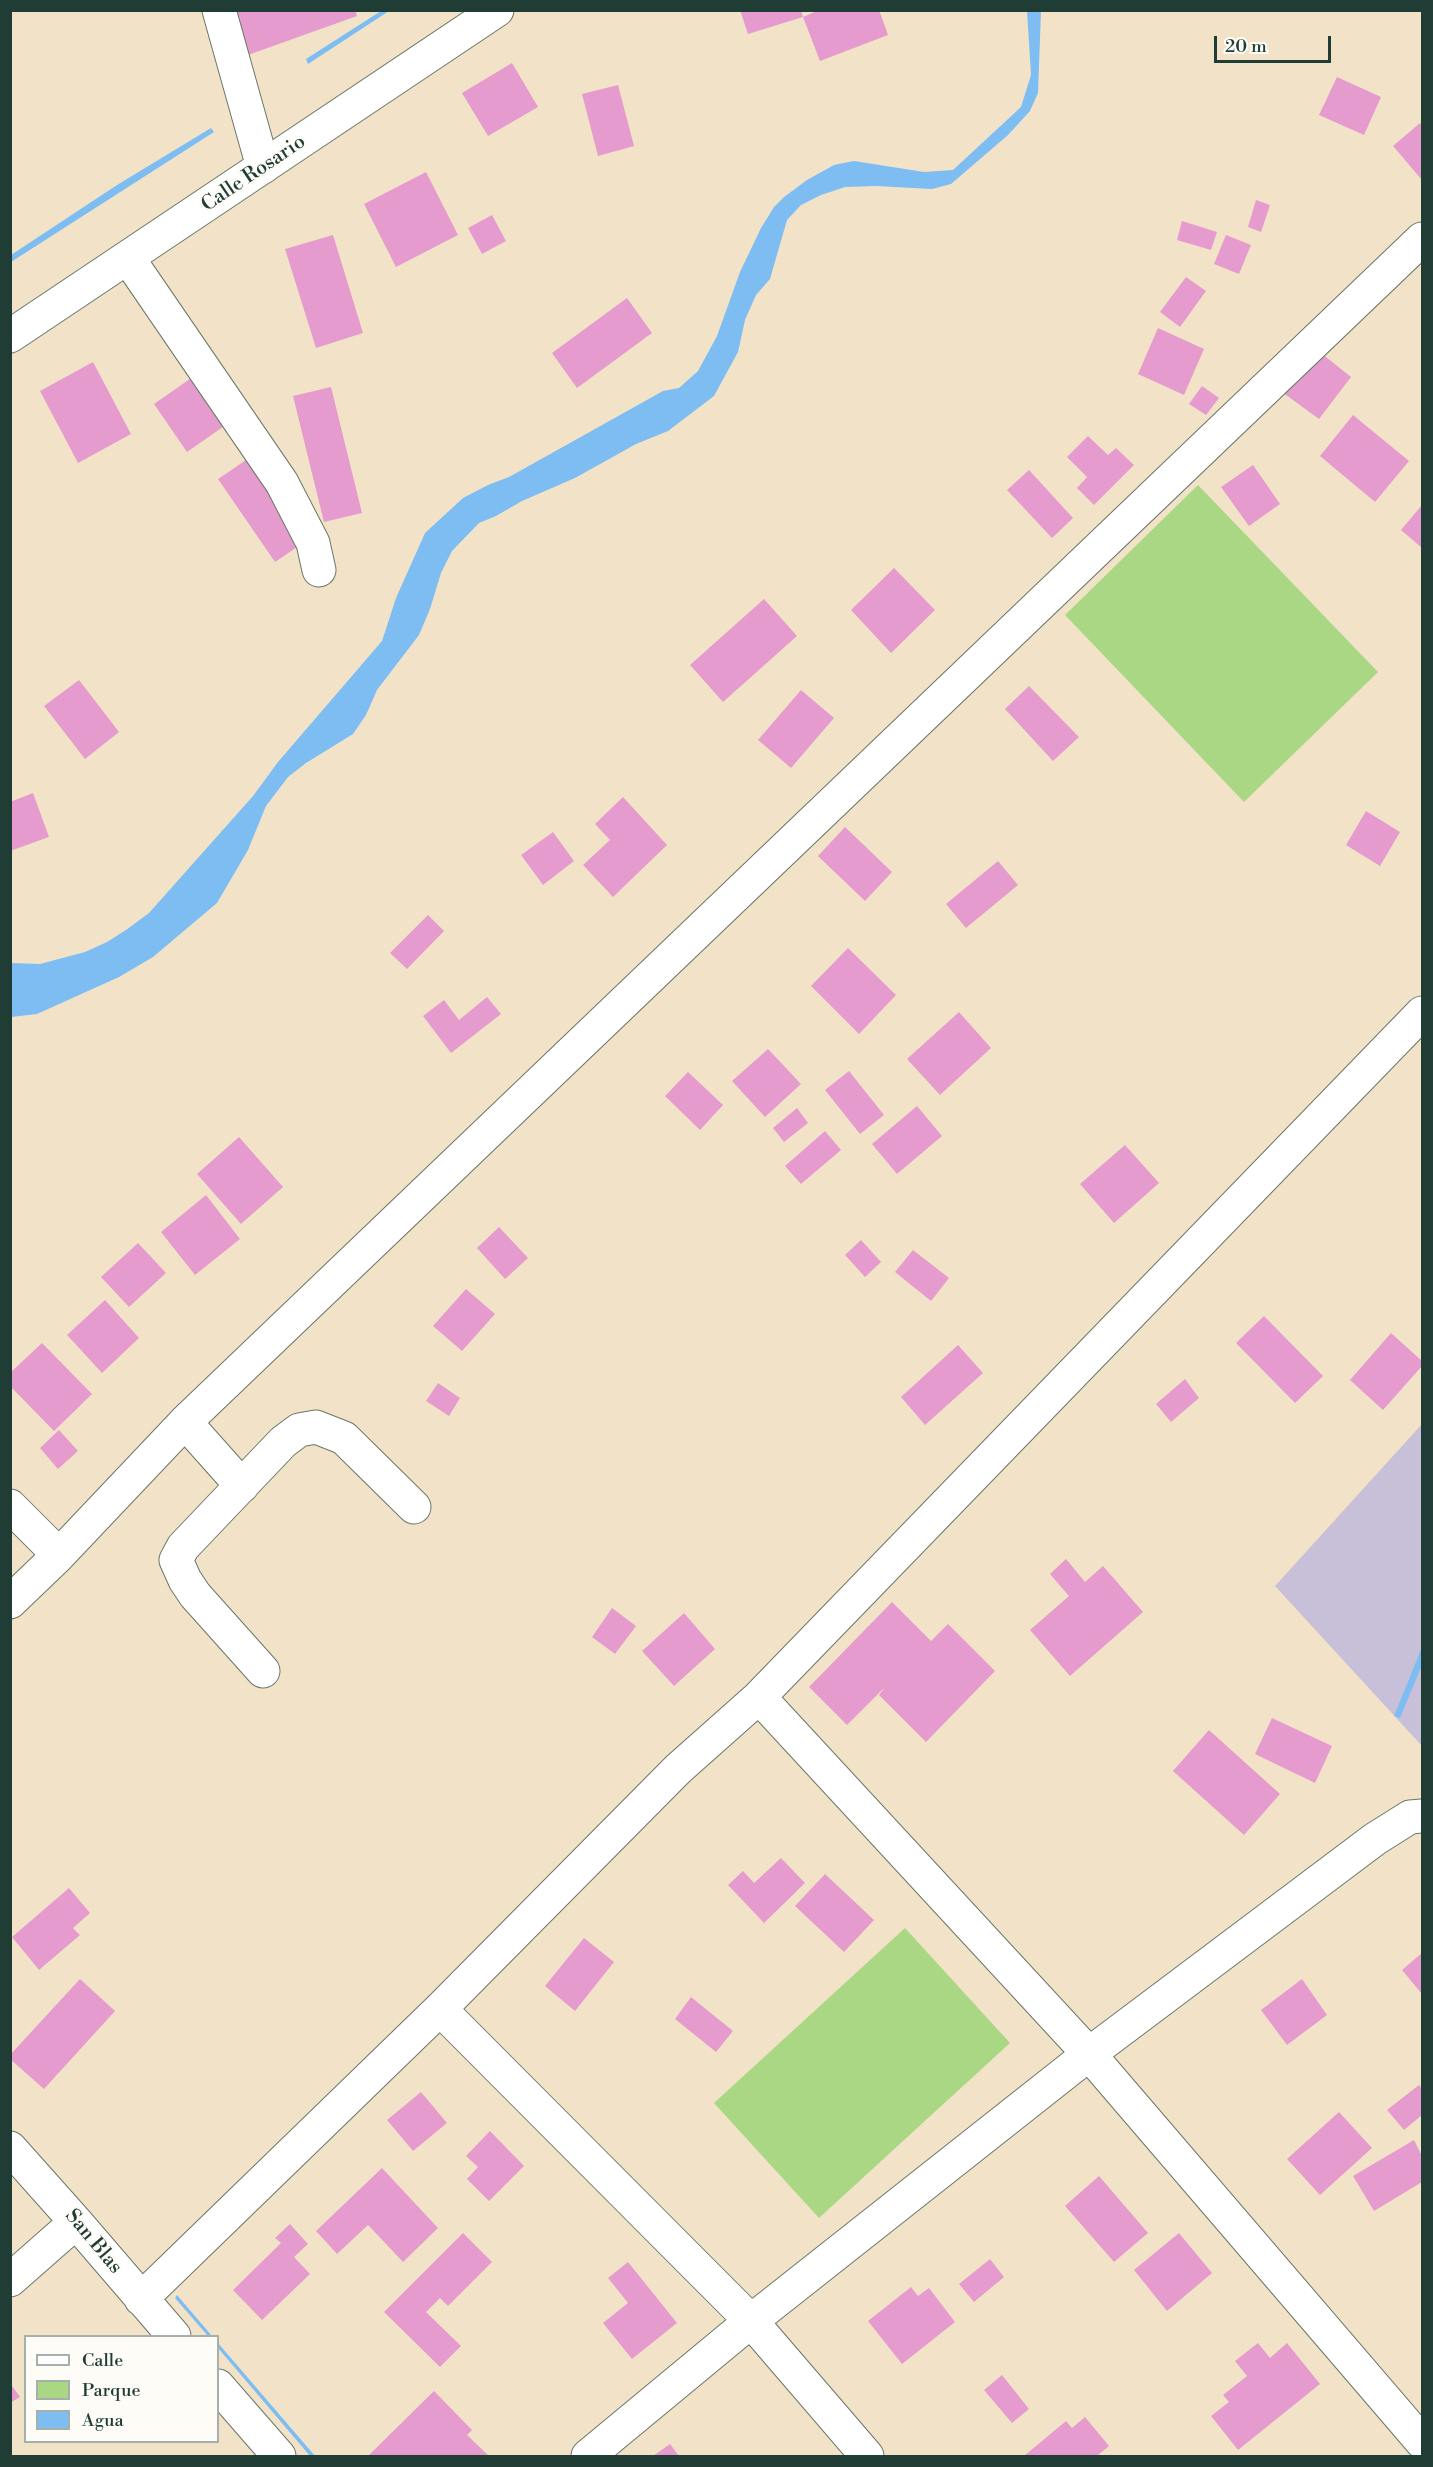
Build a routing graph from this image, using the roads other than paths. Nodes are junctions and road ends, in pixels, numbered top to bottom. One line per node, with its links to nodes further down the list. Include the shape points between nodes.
1 (219, 10): 3 (street)
2 (497, 10): 3 (street, Calle Rosario)
3 (263, 167): 5 (street, Calle Rosario)
4 (1422, 239): 9 (street)
5 (128, 258): 6 (street, Calle Rosario); 7 (street, via 282,483 313,543)
6 (10, 336)
7 (319, 570)
8 (1422, 1013): 16 (street)
9 (185, 1422): 10 (street); 13 (street)
10 (242, 1486): 12 (street, via 283,1442 299,1430 316,1427 344,1438); 15 (street, via 183,1547 176,1560 195,1595)
11 (10, 1506): 13 (street)
12 (414, 1507)
13 (59, 1555): 14 (street)
14 (10, 1602)
15 (263, 1671)
16 (759, 1697): 18 (street, via 678,1769); 19 (street)
17 (1422, 1816): 19 (street, via 1410,1817 1374,1839)
18 (440, 2009): 23 (street); 24 (street)
19 (1089, 2054): 24 (street); 27 (street)
20 (10, 2148): 21 (street, San Blas)
21 (76, 2222): 22 (street); 23 (street, San Blas)
22 (10, 2280)
23 (141, 2299): 25 (street, San Blas)
24 (751, 2321): 29 (street); 30 (street)
25 (172, 2335)
26 (219, 2387): 28 (street)
27 (1422, 2442)
28 (279, 2457)
29 (588, 2457)
30 (867, 2457)

